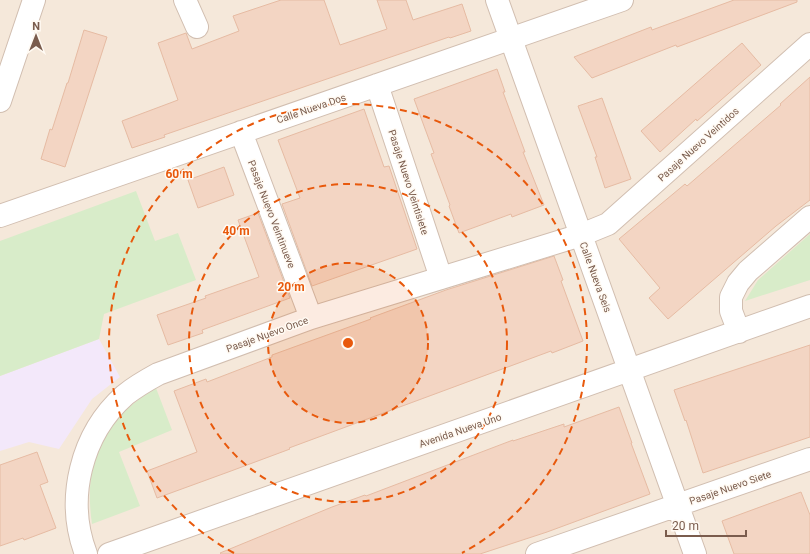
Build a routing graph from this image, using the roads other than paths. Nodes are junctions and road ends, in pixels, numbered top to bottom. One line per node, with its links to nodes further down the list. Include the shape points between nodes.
1 (34, 0): 8 (street)
2 (186, 0): 5 (street)
3 (497, 0): 6 (street, Calle Nueva Seis)
4 (622, 0): 6 (street, Calle Nueva Dos)
5 (196, 27)
6 (511, 39): 9 (street, Calle Nueva Dos); 14 (street, Calle Nueva Seis)
7 (810, 44): 14 (street, Pasaje Nuevo Veintidos, via 608,224)
8 (8, 51): 10 (street)
9 (377, 85): 11 (street, Calle Nueva Dos); 15 (street, Pasaje Nuevo Veintisiete)
10 (0, 101)
11 (242, 132): 12 (street, Calle Nueva Dos); 17 (street, Pasaje Nuevo Veintinueve)
12 (0, 216)
13 (810, 217): 18 (street, via 748,271 738,283 731,297 731,311)
14 (581, 234): 15 (street, Pasaje Nuevo Once); 19 (street, Calle Nueva Seis)
15 (441, 278): 17 (street, Pasaje Nuevo Once)
16 (810, 306): 18 (street, Avenida Nueva Uno)
17 (311, 318): 22 (street, Pasaje Nuevo Once, via 158,374 130,391 111,409 92,437 80,470 77,514)
18 (739, 332): 19 (street, Avenida Nueva Uno)
19 (629, 370): 21 (street, Calle Nueva Seis); 23 (street, Avenida Nueva Uno)
20 (810, 459): 21 (street, Pasaje Nuevo Siete)
21 (677, 505): 24 (street, Pasaje Nuevo Siete); 25 (street, Calle Nueva Seis)
22 (86, 554)
23 (109, 554)
24 (537, 554)
25 (695, 554)

